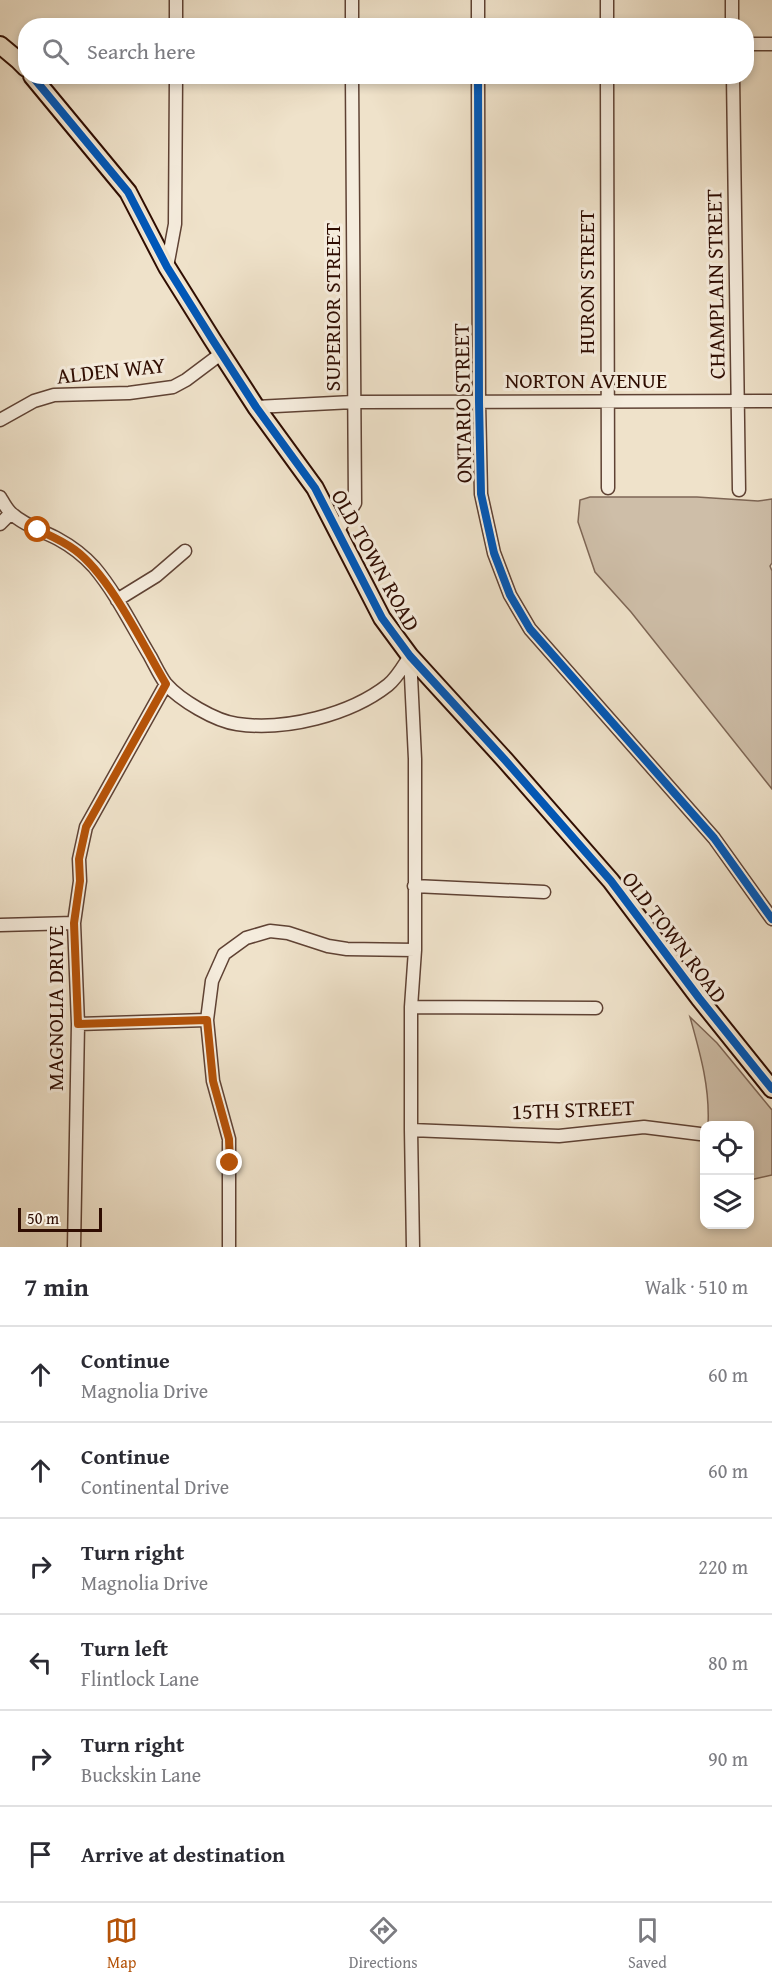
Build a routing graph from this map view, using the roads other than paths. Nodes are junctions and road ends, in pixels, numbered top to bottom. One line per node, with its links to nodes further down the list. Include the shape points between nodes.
1 (176, 0): 6 (street)
2 (352, 0): 7 (street)
3 (478, 0): 8 (street)
4 (607, 0): 9 (street)
5 (732, 0): 10 (street)
6 (176, 18)
7 (352, 18)
8 (478, 18)
9 (607, 18)
10 (732, 18)
11 (754, 44): 12 (street)
12 (772, 44)
13 (0, 45): 14 (main road)
14 (18, 60)
15 (39, 84): 21 (main road, OLD TOWN ROAD, via 128,192)
16 (176, 84): 21 (street, via 175,224)
17 (352, 84): 26 (street, SUPERIOR STREET)
18 (478, 84): 27 (street, ONTARIO STREET)
19 (607, 84): 23 (street, HURON STREET)
20 (733, 84): 24 (street, CHAMPLAIN STREET)
21 (167, 267): 22 (main road, OLD TOWN ROAD)
22 (222, 353): 28 (main road, OLD TOWN ROAD); 29 (street, ALDEN WAY, via 173,387 129,393 54,395)
23 (607, 401): 24 (street, NORTON AVENUE); 27 (street, NORTON AVENUE); 30 (street, HURON STREET)
24 (738, 401): 25 (street, NORTON AVENUE); 31 (street, CHAMPLAIN STREET)
25 (772, 401)
26 (353, 402): 27 (street, NORTON AVENUE); 28 (street, NORTON AVENUE); 35 (street, SUPERIOR STREET, via 355,503)
27 (479, 402): 42 (street, ONTARIO STREET, via 482,494 494,553 510,596 530,629 714,838)
28 (256, 407): 35 (main road, OLD TOWN ROAD, via 315,488)
29 (0, 420)
30 (608, 488)
31 (739, 490)
32 (0, 497): 33 (street)
33 (11, 513): 34 (street); 37 (street, via 76,550 94,567)
34 (0, 524)
35 (338, 532): 38 (main road, OLD TOWN ROAD, via 382,618)
36 (185, 551): 37 (street, via 156,576)
37 (117, 600): 39 (street)
38 (410, 656): 39 (street, via 390,684 347,709 314,719 263,726 217,718 186,701); 40 (street, via 416,759); 50 (main road, OLD TOWN ROAD, via 611,881)
39 (166, 684): 43 (street, MAGNOLIA DRIVE, via 86,827)
40 (414, 886): 41 (street); 45 (street)
41 (544, 892)
42 (772, 919)
43 (74, 923): 44 (street); 49 (street, MAGNOLIA DRIVE)
44 (0, 925)
45 (415, 951): 46 (street); 48 (street, via 347,949 270,931 253,936 224,954 212,981)
46 (411, 1007): 47 (street); 51 (street)
47 (596, 1008)
48 (207, 1020): 49 (street); 54 (street, via 213,1081 229,1139)
49 (78, 1024): 53 (street, MAGNOLIA DRIVE)
50 (772, 1089)
51 (411, 1130): 52 (street, 15TH STREET, via 559,1136 644,1127); 55 (street)
52 (700, 1134)
53 (74, 1247)
54 (229, 1247)
55 (413, 1247)

